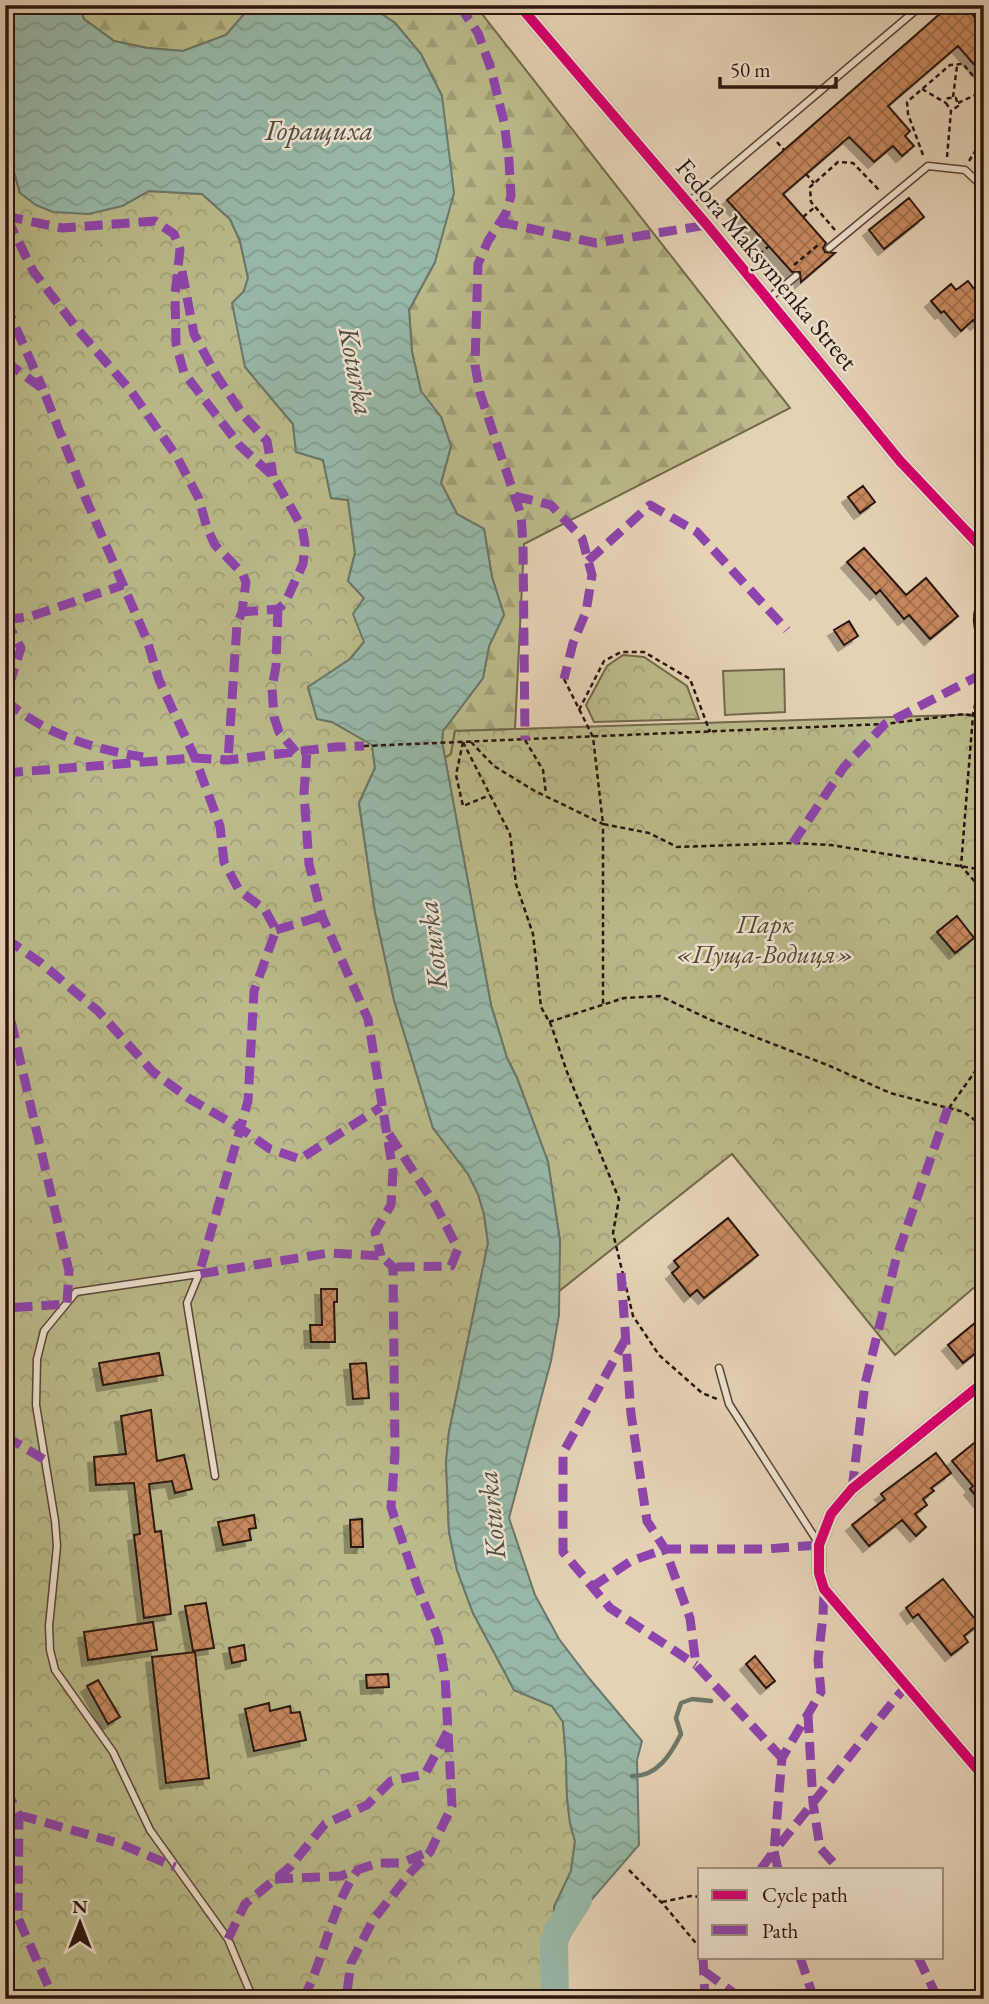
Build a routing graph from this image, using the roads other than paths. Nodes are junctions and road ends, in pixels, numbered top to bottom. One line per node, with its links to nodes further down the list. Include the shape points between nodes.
1 (519, 5): 4 (street, Fedora Maksymenka Street)
2 (922, 5): 4 (lane)
3 (984, 188): 5 (lane, via 965,170 928,166)
4 (688, 203): 7 (street, Fedora Maksymenka Street)
5 (830, 248)
6 (796, 276): 7 (lane)
7 (768, 299): 8 (street, Fedora Maksymenka Street, via 900,461)
8 (984, 550)
9 (719, 1367): 12 (lane, via 729,1404)
10 (984, 1382): 12 (street, via 852,1489 831,1514)
11 (215, 1476): 14 (lane, via 187,1303 199,1274 76,1292 44,1331 37,1359 36,1405 57,1546 49,1626 55,1670 113,1752 150,1830 228,1939)
12 (819, 1545): 13 (street, via 819,1573 835,1605)
13 (984, 1777)
14 (253, 1999)

